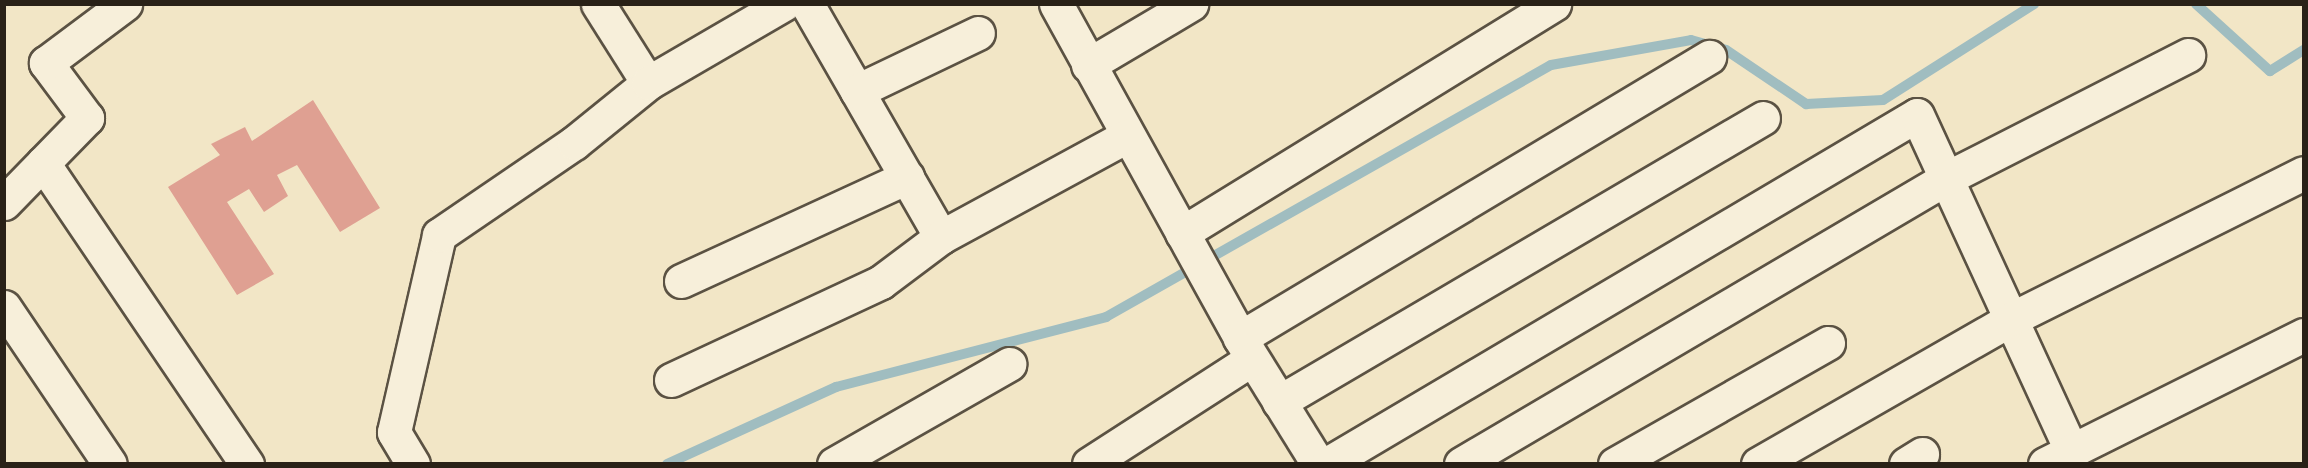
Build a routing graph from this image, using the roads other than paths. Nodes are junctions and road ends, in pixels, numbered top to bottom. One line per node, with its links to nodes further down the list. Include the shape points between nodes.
1 (125, 4): 16 (street, via 46,63 87,118)
2 (598, 4): 12 (street)
3 (784, 4): 12 (street)
4 (807, 4): 13 (street)
5 (1056, 4): 11 (street)
6 (1191, 4): 11 (street)
7 (1554, 4): 22 (street)
8 (978, 33): 13 (street)
9 (2188, 55): 19 (street)
10 (1709, 57): 28 (street)
11 (1088, 65): 15 (street)
12 (648, 83): 35 (street, via 574,143 439,235 394,432)
13 (857, 91): 18 (street)
14 (1763, 118): 31 (street)
15 (1127, 136): 21 (street); 22 (street)
16 (43, 163): 20 (street); 34 (street)
17 (2304, 173): 25 (street)
18 (907, 177): 21 (street); 23 (street)
19 (1945, 179): 25 (street); 39 (street, via 1917,115); 40 (street)
20 (4, 202)
21 (941, 237): 30 (street, via 881,282)
22 (1191, 248): 28 (street)
23 (681, 280)
24 (4, 307): 33 (street)
25 (2011, 319): 32 (street); 42 (street)
26 (2304, 335): 32 (street)
27 (1828, 344): 41 (street)
28 (1246, 348): 31 (street); 37 (street)
29 (1009, 364): 36 (street)
30 (671, 380)
31 (1280, 402): 38 (street)
32 (2058, 457)
33 (110, 464)
34 (247, 464)
35 (413, 464)
36 (834, 464)
37 (1089, 464)
38 (1318, 464)
39 (1327, 464)
40 (1461, 464)
41 (1615, 464)
42 (1758, 464)

